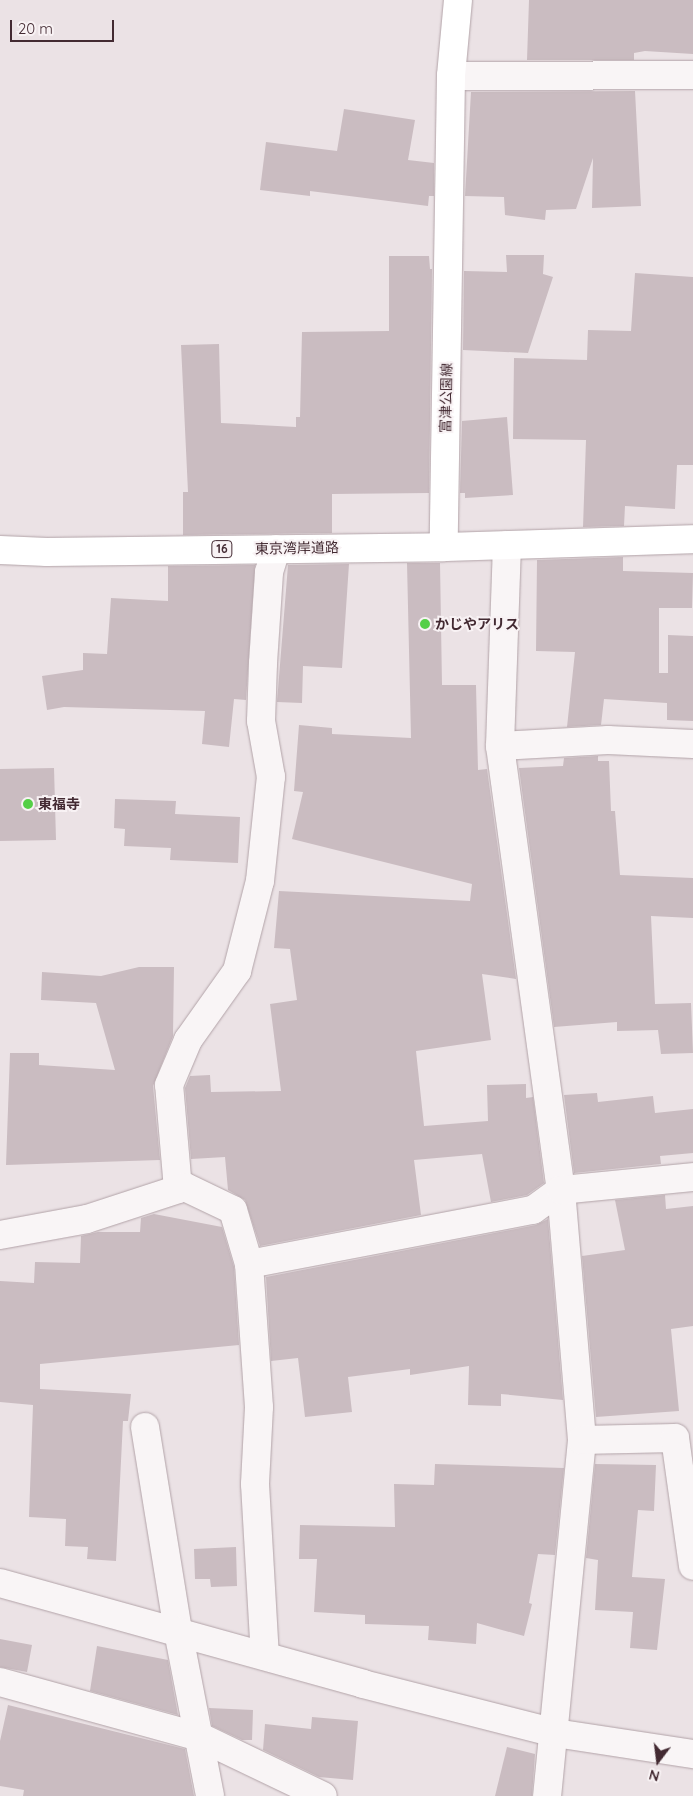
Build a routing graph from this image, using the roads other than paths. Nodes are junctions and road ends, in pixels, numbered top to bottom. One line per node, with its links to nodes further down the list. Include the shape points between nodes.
1 (458, 0): 3 (main road, 富津公園線)
2 (693, 75): 3 (street)
3 (451, 76): 6 (main road, 富津公園線)
4 (693, 539): 5 (main road)
5 (507, 545): 6 (main road); 10 (street)
6 (444, 547): 7 (main road, 東京湾岸道路 / 16)
7 (276, 548): 8 (main road, 東京湾岸道路 / 16); 12 (street, via 269,572 263,663 261,721 271,777 260,880 237,971 188,1040 169,1085)
8 (0, 550)
9 (693, 744): 10 (street, via 608,740)
10 (500, 746): 13 (street)
11 (693, 1177): 13 (street)
12 (178, 1189): 14 (street, via 87,1219); 15 (street, via 185,1187 233,1210)
13 (561, 1190): 15 (street, via 533,1210); 17 (street)
14 (0, 1235)
15 (249, 1264): 21 (street, via 259,1407 255,1484)
16 (145, 1427): 20 (street)
17 (582, 1440): 18 (street, via 675,1438); 23 (street)
18 (693, 1566)
19 (0, 1583): 20 (street)
20 (178, 1630): 21 (street); 24 (street)
21 (265, 1656): 23 (street)
22 (0, 1682): 24 (street)
23 (555, 1734): 25 (street); 28 (street)
24 (200, 1737): 26 (street); 27 (street)
25 (693, 1754)
26 (210, 1796)
27 (324, 1796)
28 (547, 1796)

